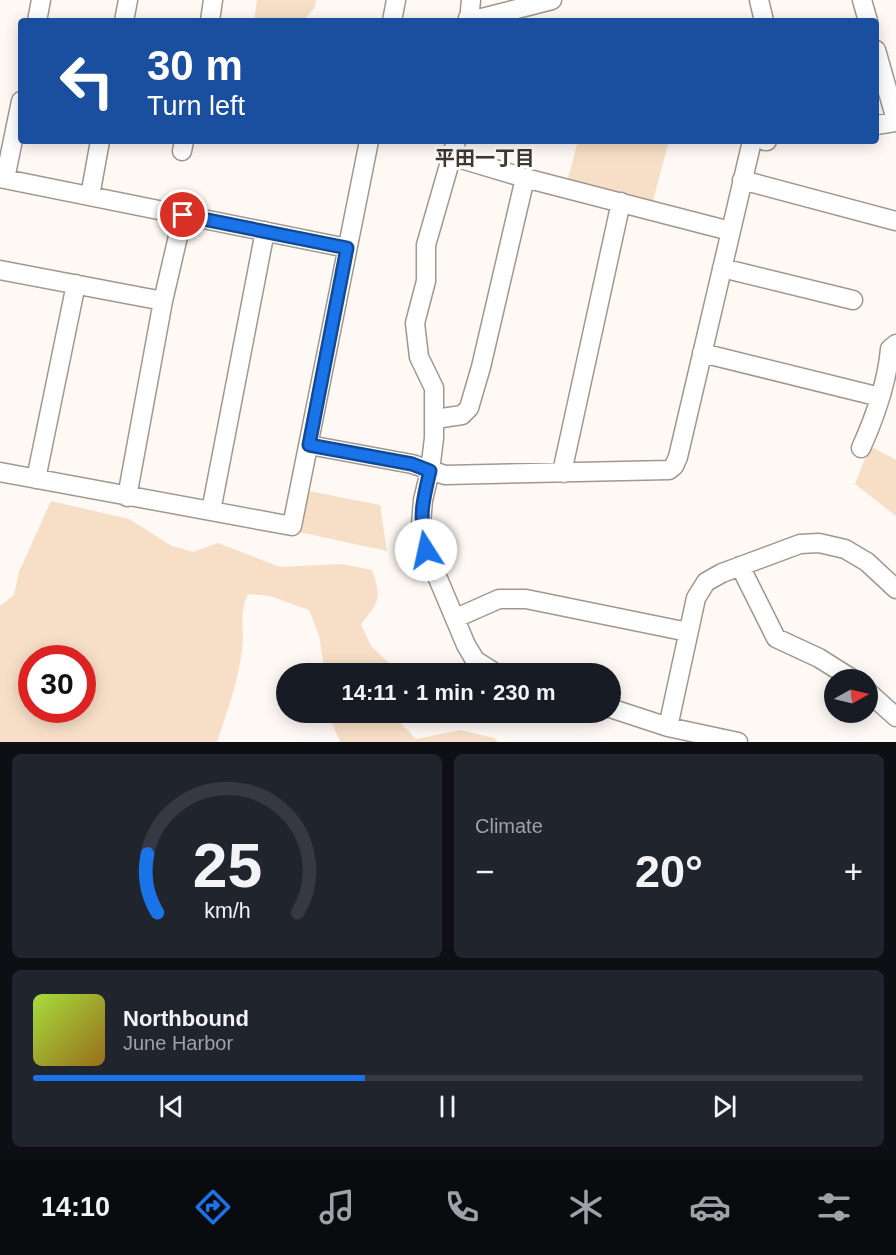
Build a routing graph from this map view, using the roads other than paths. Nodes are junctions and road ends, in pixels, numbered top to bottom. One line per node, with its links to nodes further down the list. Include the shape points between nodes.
1 (41, 0): 9 (street)
2 (128, 0): 10 (street)
3 (213, 0): 11 (street)
4 (396, 0): 12 (street)
5 (471, 0): 13 (street)
6 (552, 0): 14 (street)
7 (759, 0): 15 (street)
8 (862, 0): 16 (street)
9 (38, 18)
10 (125, 18)
11 (210, 18)
12 (393, 18)
13 (468, 18)
14 (482, 18)
15 (763, 18)
16 (867, 18)
17 (879, 61): 19 (street)
18 (18, 114): 25 (street)
19 (896, 121): 20 (street)
20 (879, 124)
21 (99, 144): 28 (street)
22 (368, 144): 34 (street)
23 (751, 144): 27 (street)
24 (453, 149): 26 (street); 43 (street, via 426,245 426,281 415,323 419,357 434,388)
25 (3, 178): 28 (street)
26 (525, 178): 29 (street); 43 (street, via 482,368 469,408 462,415)
27 (742, 180): 31 (street); 33 (street)
28 (90, 196): 30 (street)
29 (621, 202): 33 (street); 48 (street)
30 (183, 215): 32 (street); 39 (street)
31 (896, 221)
32 (265, 231): 34 (street); 51 (street)
33 (730, 231): 35 (street)
34 (347, 248): 44 (street)
35 (722, 268): 38 (street); 41 (street)
36 (0, 270): 37 (street)
37 (76, 284): 39 (street); 49 (street)
38 (853, 300)
39 (163, 301): 50 (street)
40 (896, 344): 42 (street, via 890,349)
41 (702, 353): 42 (street); 48 (street, via 674,466 659,471)
42 (880, 397): 45 (street)
43 (434, 416): 46 (street)
44 (309, 445): 46 (street, via 412,464); 51 (street, via 292,526)
45 (861, 448)
46 (430, 471): 48 (street, via 445,475); 54 (street, via 421,524 426,550)
47 (0, 472): 49 (street)
48 (564, 473)
49 (36, 478): 50 (street)
50 (127, 497): 51 (street)
51 (211, 511)
52 (740, 566): 53 (street, via 800,544 819,543 845,549); 55 (street, via 706,582 696,598); 57 (street, via 776,638)
53 (893, 581)
54 (456, 618): 55 (street, via 499,599 526,599); 56 (street, via 466,645)
55 (688, 632): 61 (street)
56 (480, 663)
57 (836, 669)
58 (878, 701): 60 (street)
59 (621, 712): 61 (street)
60 (896, 717)
61 (668, 727): 62 (street)
62 (738, 742)

